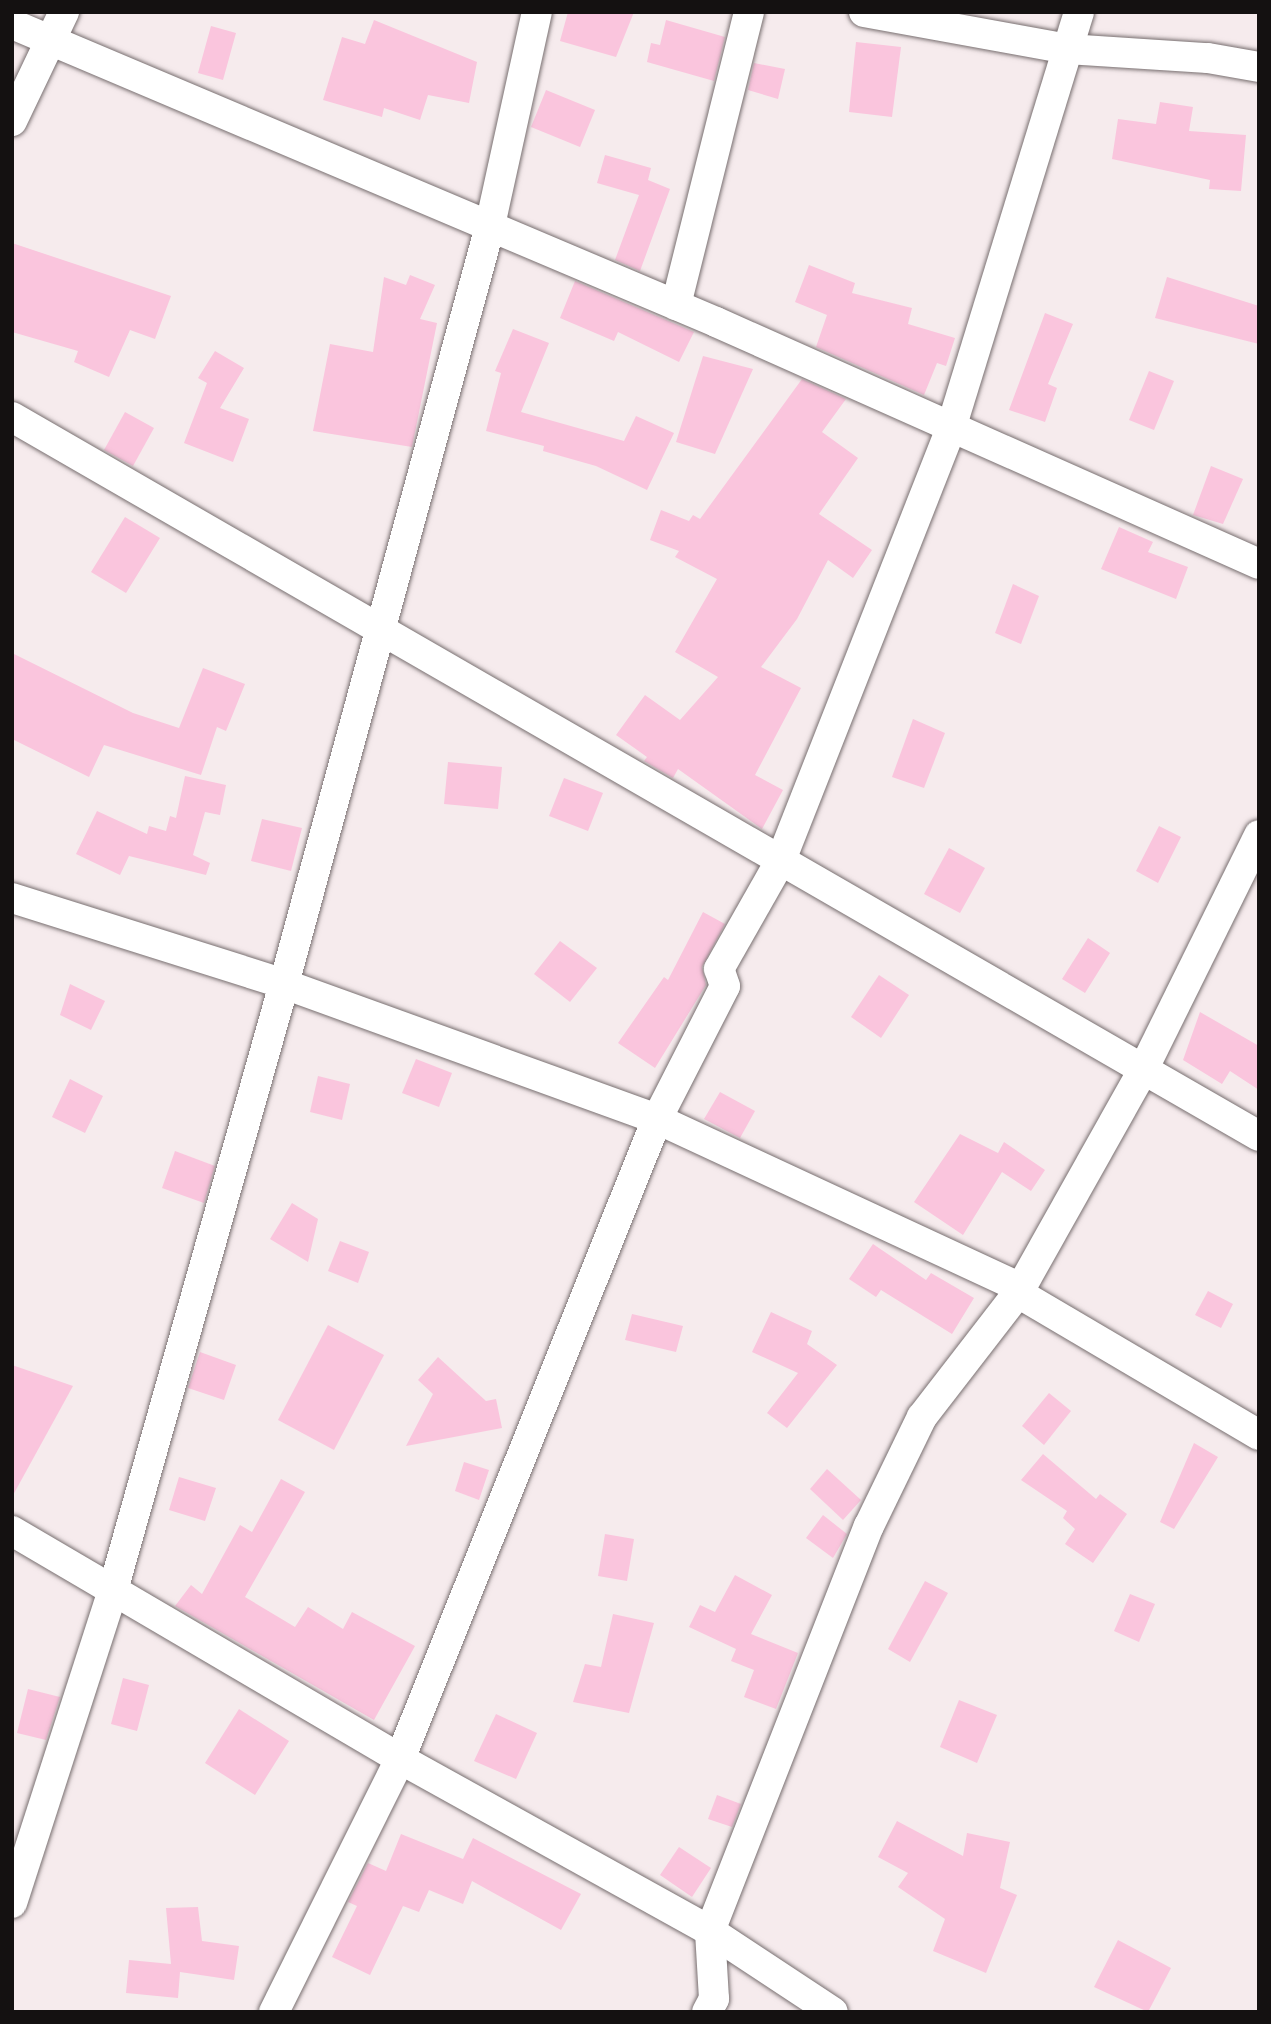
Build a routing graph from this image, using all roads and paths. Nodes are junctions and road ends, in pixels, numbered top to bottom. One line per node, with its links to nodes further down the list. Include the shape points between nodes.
1 (64, 12): 7 (street)
2 (537, 12): 11 (street)
3 (749, 12): 12 (street)
4 (863, 12): 8 (street)
5 (1079, 12): 8 (street)
6 (12, 24): 7 (street)
7 (51, 40): 10 (street); 11 (street)
8 (1067, 49): 9 (street, via 1208,58); 14 (street)
9 (1259, 67)
10 (12, 121)
11 (489, 230): 12 (street); 16 (street)
12 (676, 305): 14 (street)
13 (12, 417): 16 (street)
14 (952, 425): 15 (street); 18 (street)
15 (1259, 564)
16 (381, 628): 18 (street); 20 (street)
17 (1259, 835): 21 (street)
18 (781, 860): 21 (street); 22 (street, via 719,970 725,986)
19 (12, 898): 20 (street)
20 (284, 984): 22 (street); 27 (street)
21 (1143, 1070): 23 (street); 24 (street)
22 (657, 1119): 24 (street, via 1019,1287); 28 (street)
23 (1259, 1136)
24 (1018, 1293): 25 (street); 30 (street, via 922,1417 869,1526)
25 (1259, 1435)
26 (12, 1531): 27 (street)
27 (113, 1590): 28 (street); 29 (street)
28 (400, 1759): 30 (street); 32 (street)
29 (12, 1903)
30 (710, 1931): 31 (street); 33 (street, via 714,1999)
31 (821, 2007)
32 (274, 2012)
33 (707, 2012)

